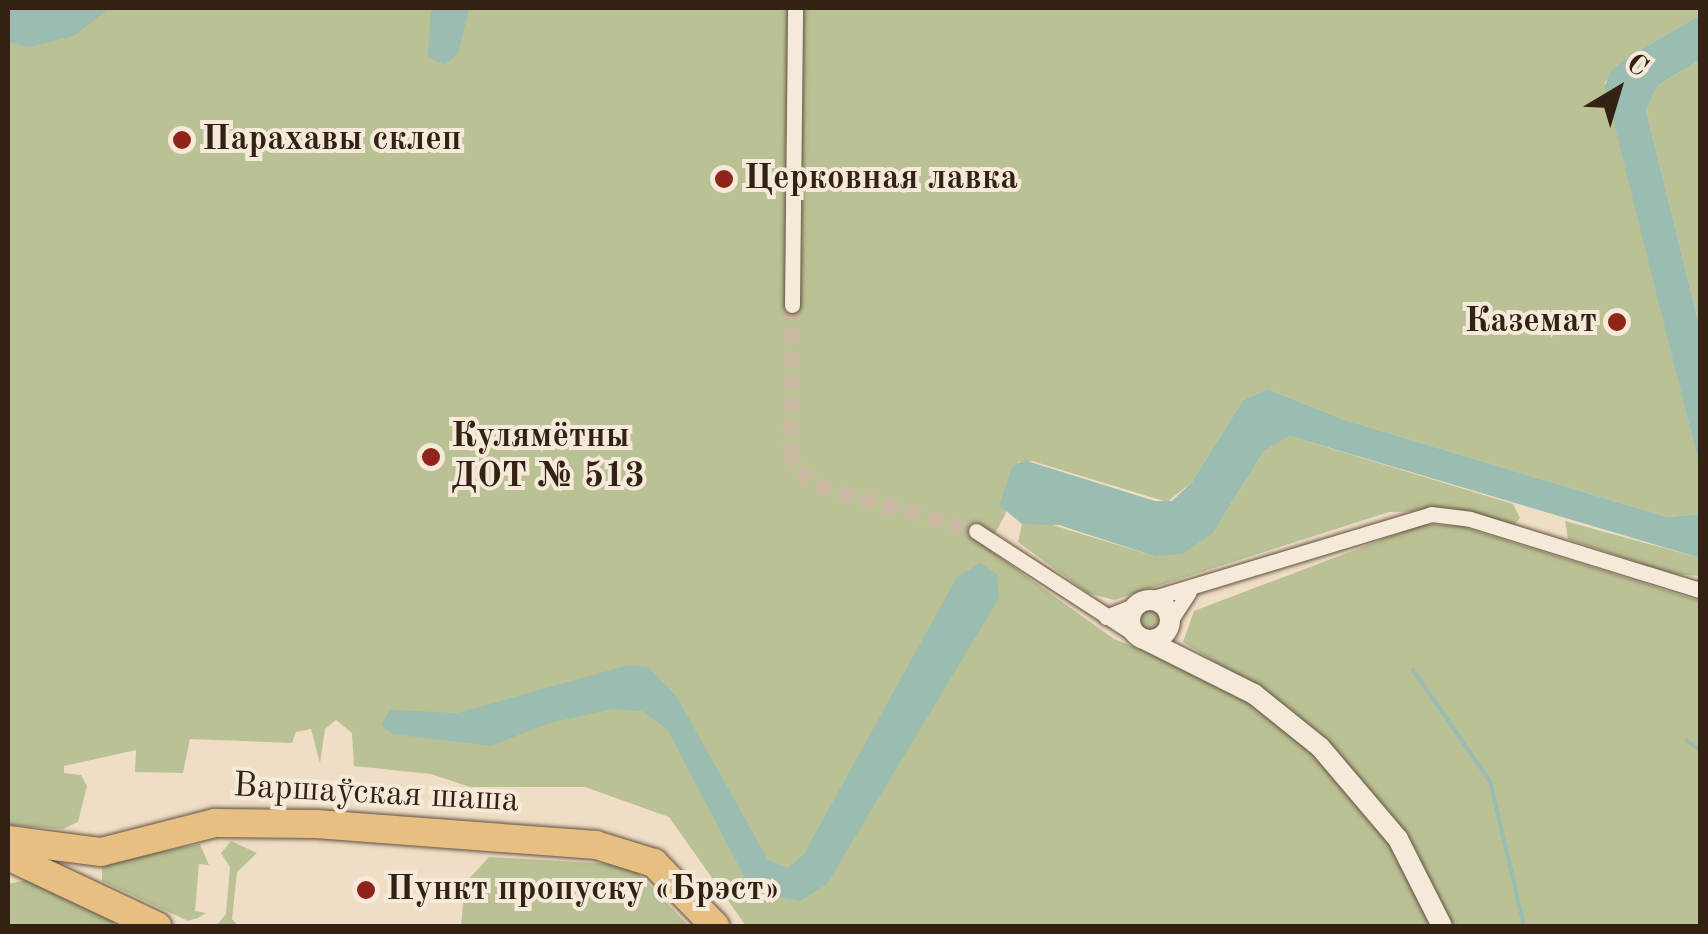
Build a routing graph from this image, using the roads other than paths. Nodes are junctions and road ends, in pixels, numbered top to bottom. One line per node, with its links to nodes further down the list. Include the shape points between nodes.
1 (795, 8): 2 (street)
2 (792, 305)
3 (976, 531): 7 (street)
4 (1200, 584): 5 (street, via 1431,514 1470,519); 6 (street); 8 (street, via 1176,603)
5 (1700, 590)
6 (1143, 602): 7 (street); 8 (street, via 1166,608); 9 (street, via 1130,618)
7 (1106, 617): 9 (street)
8 (1170, 621): 9 (street, via 1161,638); 10 (street)
9 (1142, 638): 10 (street)
10 (1191, 660): 15 (street, via 1287,718 1336,762 1398,839)
11 (8, 840): 14 (highway, Варшаўская шаша, via 101,852 215,823 596,844 654,863)
12 (8, 856): 13 (highway)
13 (157, 926)
14 (715, 926)
15 (1442, 926)

